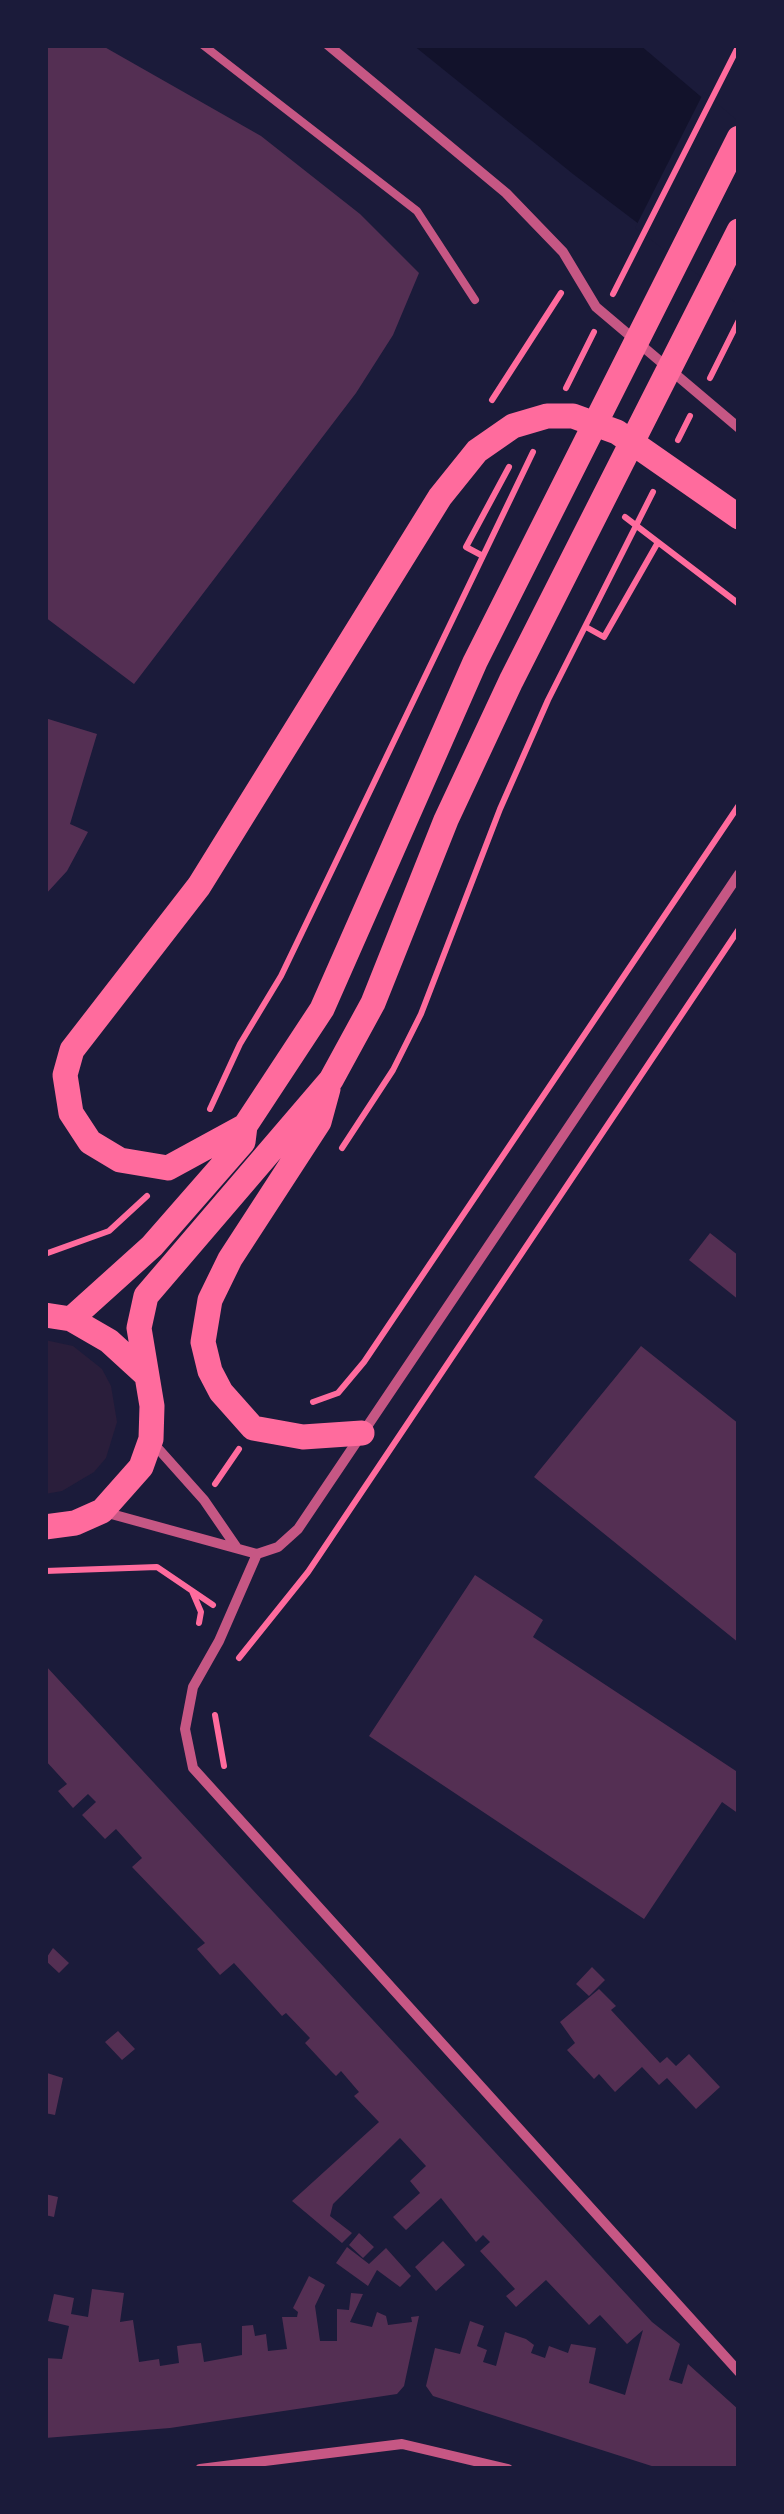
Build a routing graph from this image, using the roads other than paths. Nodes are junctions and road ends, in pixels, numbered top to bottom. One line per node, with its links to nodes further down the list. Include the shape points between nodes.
1 (202, 45): 5 (lane, via 417,211)
2 (328, 45): 6 (street, via 506,194 563,252 596,307)
3 (739, 138): 11 (main road, via 475,662 322,1009)
4 (739, 231): 10 (main road, via 511,681 373,1003)
5 (475, 300)
6 (736, 426): 7 (street)
7 (739, 437)
8 (739, 518): 11 (main road, via 618,432 574,416 520,424 477,451 440,496 199,886 72,1050 65,1094 77,1124 90,1142 120,1160 168,1168)
9 (739, 874): 15 (street)
10 (331, 1080): 14 (main road, via 146,1296 139,1328); 15 (main road, via 319,1122 230,1259 210,1300 203,1342 221,1392 253,1428 303,1437)
11 (245, 1126): 13 (main road, via 243,1142 152,1246)
12 (45, 1314): 13 (main road)
13 (71, 1319): 14 (main road)
14 (144, 1373): 16 (main road)
15 (362, 1433): 20 (street, via 298,1529)
16 (151, 1439): 17 (main road, via 133,1479); 19 (street)
17 (102, 1511): 18 (main road); 19 (street)
18 (45, 1527)
19 (237, 1549): 20 (street)
20 (257, 1554): 21 (street, via 193,1688 185,1729 193,1768)
21 (739, 2372)
22 (200, 2469): 23 (street, via 402,2444)
23 (508, 2469)

